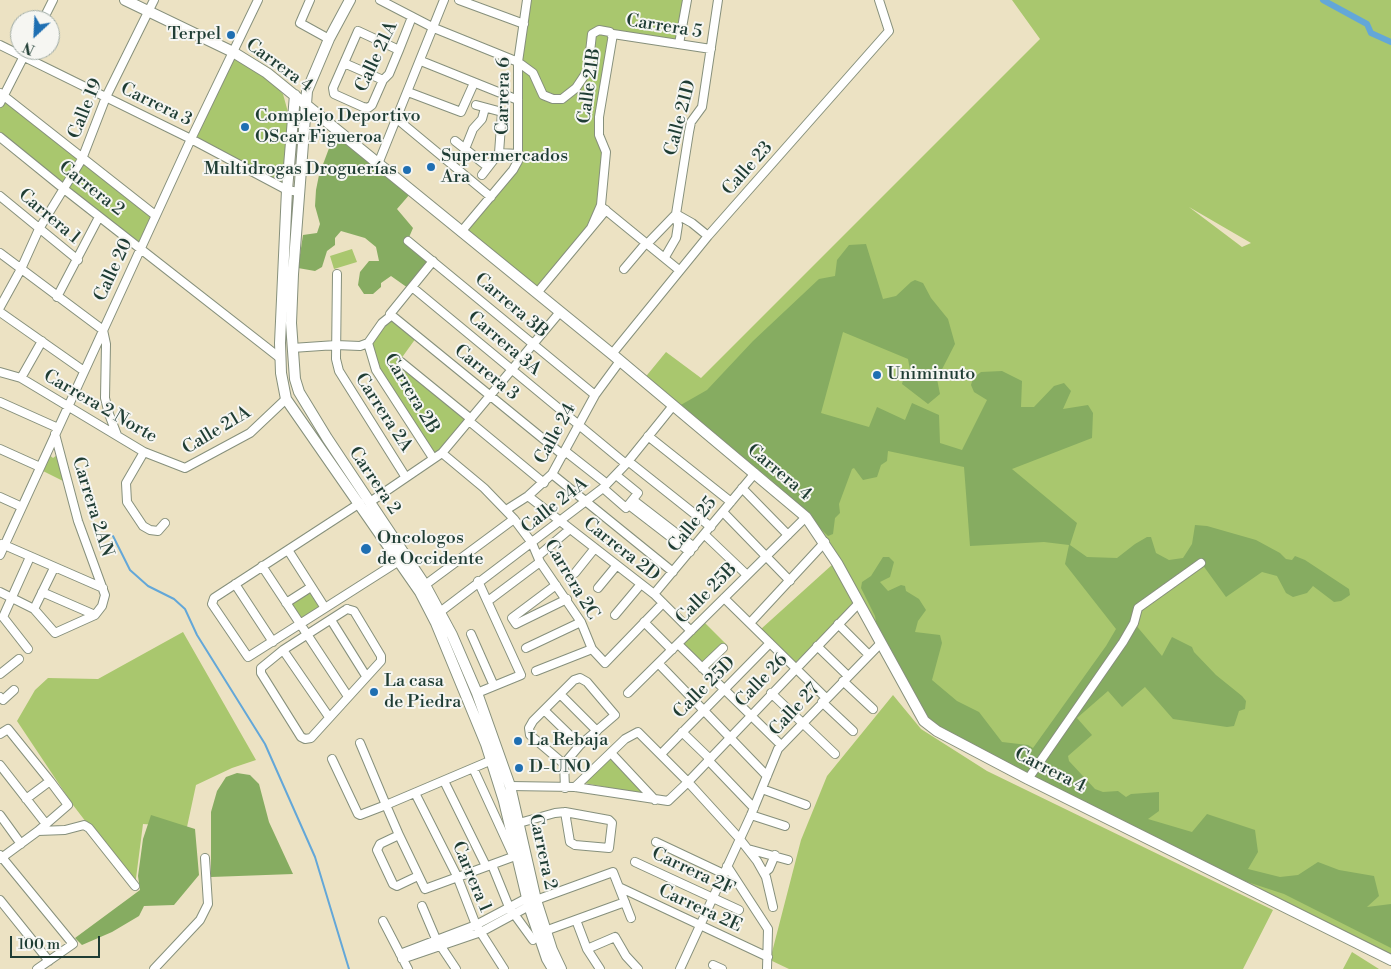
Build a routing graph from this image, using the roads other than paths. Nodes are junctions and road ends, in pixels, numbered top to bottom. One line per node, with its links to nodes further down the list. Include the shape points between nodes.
1 (125, 0): 13 (main road, Carrera 4)
2 (154, 0): 13 (street, Calle 19)
3 (258, 0): 22 (street, Calle 20)
4 (310, 0): 18 (street, via 300,23)
5 (350, 0): 18 (main road, Carrera 2)
6 (380, 0): 14 (street)
7 (444, 0): 16 (street)
8 (459, 0): 15 (street)
9 (527, 0): 15 (street, Carrera 6)
10 (687, 0): 19 (street)
11 (718, 0): 20 (street, Calle 21D)
12 (879, 0): 60 (street, Calle 23, via 889,31)
13 (148, 11): 22 (main road, Carrera 4); 33 (street, Calle 19)
14 (412, 17): 16 (street); 21 (street, Calle 21A)
15 (524, 24): 26 (street, Carrera 6)
16 (434, 28): 25 (street); 26 (street)
17 (613, 35): 19 (street, Carrera 5); 26 (street, Carrera 5, via 598,30 592,34 588,70 576,88 562,99 544,95 533,73); 54 (street, Calle 21B, via 599,117 599,135 606,152)
18 (329, 39): 35 (main road, Carrera 2, via 312,75)
19 (679, 44): 20 (street, Carrera 5)
20 (711, 49): 55 (street, Calle 21D, via 702,107 691,122)
21 (399, 50): 27 (street, via 358,32); 28 (street, Calle 21A)
22 (233, 52): 31 (main road, Carrera 4); 40 (street, Calle 20)
23 (21, 60): 32 (street)
24 (38, 60): 33 (street, Carrera 3)
25 (421, 61): 29 (street); 30 (street)
26 (518, 62): 34 (street, Carrera 6)
27 (344, 63): 28 (street); 28 (street, Calle 21A, via 333,88 334,94 368,108)
28 (383, 80)
29 (474, 83): 30 (street, via 461,112); 34 (street)
30 (408, 92): 38 (street)
31 (295, 95): 35 (main road, Carrera 4); 50 (main road, Carrera 2)
32 (2, 97): 45 (street)
33 (106, 97): 40 (street, Carrera 3); 45 (street, Calle 19)
34 (518, 100): 44 (street, Carrera 6)
35 (305, 104): 46 (main road, Carrera 4); 51 (main road, Carrera 2)
36 (476, 105): 37 (street)
37 (485, 108): 42 (street); 43 (street, via 502,112)
38 (397, 119): 46 (street); 52 (street)
39 (0, 137): 49 (street, Carrera 2)
40 (191, 138): 50 (street, Carrera 3); 56 (street, Calle 20)
41 (455, 141): 42 (street)
42 (465, 149): 47 (street)
43 (499, 153): 44 (street); 47 (street)
44 (519, 154): 52 (street, Carrera 6, via 513,170)
45 (82, 159): 49 (street, Calle 19); 56 (street)
46 (378, 164): 59 (main road, Carrera 4)
47 (488, 167): 48 (street)
48 (482, 175)
49 (64, 189): 57 (street, Carrera 2); 58 (street, Calle 19)
50 (287, 190): 51 (street, Carrera 3); 85 (main road, Carrera 2)
51 (298, 192): 84 (main road, Carrera 2)
52 (491, 197): 59 (street, Carrera 6)
53 (1, 198): 58 (street, Carrera 1)
54 (603, 208): 62 (street); 73 (street, via 591,228)
55 (676, 214): 60 (street); 62 (street); 65 (street, Calle 21D, via 676,238)
56 (156, 215): 63 (street, Calle 20)
57 (99, 217): 63 (street, Carrera 2); 66 (street)
58 (39, 229): 66 (street, Carrera 1); 68 (street, Calle 19)
59 (461, 232): 73 (main road, Carrera 4)
60 (708, 236): 70 (street, Calle 23)
61 (408, 241): 67 (street, Carrera 3B)
62 (646, 243): 65 (street); 69 (street)
63 (141, 247): 79 (street, Calle 20); 85 (street, Carrera 2)
64 (0, 253): 68 (street)
65 (665, 257): 70 (street)
66 (78, 260): 74 (street)
67 (432, 261): 72 (street); 82 (street, Carrera 3B)
68 (21, 269): 74 (street); 75 (street, Calle 19)
69 (624, 269)
70 (678, 270): 86 (street, Calle 23)
71 (337, 274): 83 (street, Carrera 2A)
72 (412, 287): 78 (street); 89 (street, Carrera 3A)
73 (536, 293): 77 (main road, Carrera 4)
74 (57, 297): 79 (street)
75 (0, 307)
76 (0, 312): 80 (street)
77 (560, 312): 82 (street); 86 (main road, Carrera 4)
78 (391, 314): 81 (street); 92 (street, Carrera 3)
79 (103, 330): 88 (street, Calle 20); 102 (street, via 106,344 105,398)
80 (42, 340): 88 (street); 91 (street)
81 (368, 343): 83 (street); 107 (street, Carrera 2B, via 376,370)
82 (532, 343): 89 (street); 93 (street, Carrera 3B)
83 (336, 345): 84 (street); 114 (street, Carrera 2A, via 337,366 342,377)
84 (292, 348): 121 (main road, Carrera 2, via 299,392)
85 (280, 358): 94 (main road, Carrera 2)
86 (616, 358): 93 (street, Calle 24); 97 (main road, Carrera 4)
87 (400, 362): 98 (street)
88 (84, 370): 96 (street, Calle 20)
89 (511, 370): 92 (street); 99 (street, Carrera 3A)
90 (0, 372): 91 (street, Carrera 2 Norte)
91 (21, 378): 96 (street, Carrera 2 Norte)
92 (490, 395): 98 (street); 106 (street, Carrera 3)
93 (595, 395): 99 (street, Calle 24)
94 (286, 399): 110 (street, Calle 21A, via 250,433); 121 (main road, Carrera 2)
95 (0, 402): 100 (street)
96 (68, 406): 100 (street, Calle 20); 102 (street, Carrera 2 Norte)
97 (672, 407): 101 (street, Calle 24A); 111 (main road, Carrera 4)
98 (470, 420): 105 (street); 115 (street)
99 (578, 425): 106 (street, Calle 24); 108 (street)
100 (57, 431): 109 (street, Calle 20); 160 (street, Carrera 2AN, via 78,521)
101 (648, 436): 108 (street, Calle 24A); 123 (street)
102 (119, 438): 104 (street, Carrera 2 Norte)
103 (0, 448): 109 (street)
104 (144, 452): 110 (street, Carrera 2 Norte); 130 (street, via 126,483 127,502 143,526 150,530 158,531)
105 (442, 453): 107 (street); 125 (street, Carrera 2C)
106 (564, 453): 112 (street, Calle 24); 116 (street)
107 (433, 458): 114 (street)
108 (627, 463): 113 (street, Calle 24A); 131 (street)
109 (40, 467): 124 (street, Calle 20)
110 (185, 468)
111 (754, 473): 117 (street, Calle 25); 127 (main road, Carrera 4)
112 (552, 474): 115 (street, Calle 24); 120 (street)
113 (616, 475): 116 (street, Calle 24A); 122 (street, via 638,492)
114 (405, 476): 121 (street)
115 (544, 483): 118 (street, Calle 24)
116 (605, 486): 120 (street, Calle 24A); 122 (street, via 626,508)
117 (742, 488): 123 (street, Calle 25); 134 (street)
118 (528, 496): 125 (street, Calle 24); 129 (street, Carrera 2D)
119 (0, 497): 124 (street)
120 (586, 501): 129 (street, Calle 24A); 150 (street)
121 (365, 502): 139 (street); 145 (main road, Carrera 2); 157 (main road, Carrera 2)
122 (631, 502): 140 (street)
123 (731, 502): 126 (street, Calle 25)
124 (22, 507): 137 (street, Calle 20)
125 (506, 510): 128 (street, Carrera 2C)
126 (723, 512): 131 (street, Calle 25); 142 (street)
127 (806, 517): 134 (street, Calle 25B); 135 (main road, Carrera 4)
128 (514, 519): 136 (street, Carrera 2C); 157 (street)
129 (561, 522): 132 (street, Carrera 2D); 136 (street, Calle 24A)
130 (165, 523)
131 (711, 527): 133 (street, Calle 25)
132 (570, 529): 138 (street, Carrera 2D); 144 (street)
133 (705, 535): 140 (street, Calle 25); 152 (street)
134 (788, 535): 142 (street, Calle 25B)
135 (825, 542): 153 (street); 171 (main road, Carrera 4)
136 (532, 543): 144 (street, Carrera 2C); 154 (street, Calle 24A)
137 (2, 544): 141 (street, Calle 20); 143 (street)
138 (595, 548): 147 (street, Carrera 2D); 151 (street)
139 (288, 550): 148 (street); 159 (street)
140 (692, 550): 150 (street, Calle 25)
141 (0, 555)
142 (767, 556): 152 (street, Calle 25B); 153 (street)
143 (30, 557): 149 (street); 165 (street)
144 (539, 559): 158 (street, Carrera 2C); 168 (street)
145 (399, 561): 172 (street); 234 (main road, Carrera 2, via 436,624)
146 (1202, 564): 239 (street, via 1138,608 1123,642)
147 (617, 565): 156 (street, Carrera 2D); 161 (street)
148 (262, 566): 155 (street); 169 (street)
149 (54, 568): 160 (street); 163 (street)
150 (673, 572): 164 (street, Calle 25)
151 (575, 573)
152 (747, 575): 166 (street, Calle 25B)
153 (788, 580): 178 (street)
154 (478, 581): 168 (street); 174 (street, Calle 24A)
155 (236, 584): 186 (street); 186 (street, via 214,598 212,604 248,657)
156 (641, 584): 164 (street, Carrera 2D); 175 (street)
157 (425, 585): 174 (main road, Carrera 2)
158 (556, 586): 167 (street, Carrera 2C); 167 (street, via 512,618 516,624)
159 (312, 587): 169 (street); 172 (street)
160 (103, 588): 176 (street, via 102,606)
161 (598, 588)
162 (0, 592): 165 (street)
163 (42, 592): 173 (street); 176 (street)
164 (654, 594): 170 (street, Carrera 2D)
165 (12, 598): 173 (street); 193 (street, via 3,617)
166 (724, 598): 178 (street); 183 (street, Calle 25B)
167 (567, 599): 179 (street, Carrera 2C)
168 (488, 602): 205 (street, via 521,675)
169 (286, 603): 181 (street)
170 (663, 603): 180 (street); 183 (street, Carrera 2D)
171 (858, 604): 182 (street, Calle 26); 188 (main road, Carrera 4)
172 (325, 608): 181 (street)
173 (34, 609): 176 (street, via 55,633)
174 (440, 612): 210 (main road, Carrera 2)
175 (615, 614)
176 (95, 615)
177 (331, 620): 185 (street); 203 (street); 203 (street, via 347,609 354,611 381,658)
178 (748, 621): 187 (street)
179 (581, 622): 191 (street); 194 (street, Carrera 2C)
180 (644, 622): 190 (street); 194 (street, Carrera 2C, via 606,663)
181 (300, 624): 185 (street); 186 (street)
182 (838, 624): 189 (street, Calle 26); 196 (street)
183 (691, 631): 190 (street, Calle 25B)
184 (471, 634): 205 (street)
185 (308, 635): 195 (street); 212 (street)
186 (273, 642)
187 (770, 643): 200 (street); 207 (street, Calle 25D)
188 (880, 644): 196 (street, Calle 27); 239 (main road, Carrera 4, via 924,721)
189 (817, 646): 200 (street, Calle 26); 204 (street)
190 (675, 647): 198 (street, Calle 25B); 199 (street)
191 (526, 648)
192 (723, 648): 199 (street)
193 (28, 649)
194 (592, 649): 201 (street)
195 (284, 650): 219 (street); 219 (street, via 261,668 261,672 301,737 311,738)
196 (868, 656): 204 (street, Calle 27)
197 (19, 659): 202 (street)
198 (659, 664): 208 (street, Calle 25B); 217 (street)
199 (702, 668): 207 (street)
200 (796, 668): 209 (street, Calle 26); 214 (street)
201 (536, 671)
202 (0, 674)
203 (366, 676): 212 (street)
204 (845, 679): 214 (street, Calle 27); 215 (street)
205 (494, 686): 210 (street)
206 (14, 690): 213 (street, via 3,700)
207 (724, 690): 217 (street, Calle 25D); 218 (street)
208 (628, 693)
209 (771, 693): 218 (street, Calle 26); 220 (street)
210 (477, 694): 247 (main road, Carrera 2)
211 (560, 694): 216 (street); 221 (street); 221 (street, via 574,680 580,678 587,682 615,715)
212 (347, 695): 219 (street)
213 (0, 697)
214 (824, 700): 220 (street, Calle 27); 222 (street)
215 (873, 709)
216 (544, 710): 228 (street); 235 (street, via 529,728 530,735)
217 (704, 711): 223 (street, Calle 25D); 225 (street)
218 (750, 714): 225 (street, Calle 26); 227 (street)
219 (329, 716)
220 (802, 723): 227 (street, Calle 27); 231 (street)
221 (597, 731): 228 (street)
222 (853, 731)
223 (682, 732): 230 (street, Calle 25D); 233 (street)
224 (0, 734): 240 (street, via 8,729)
225 (729, 737): 233 (street, Calle 26); 238 (street)
226 (360, 743): 250 (street)
227 (781, 744): 238 (street, Calle 27)
228 (580, 746): 235 (street)
229 (611, 753): 230 (street, via 638,732); 243 (street); 249 (street)
230 (661, 754): 242 (street)
231 (834, 754)
232 (332, 759): 250 (street, via 358,814)
233 (708, 759): 242 (street, Calle 26); 253 (street)
234 (492, 760): 237 (street); 247 (main road, Carrera 2)
235 (564, 764): 244 (street)
236 (0, 765): 248 (street)
237 (473, 768): 241 (street); 265 (street)
238 (767, 776): 245 (street, Calle 27)
239 (1028, 779): 298 (main road, Carrera 4)
240 (50, 781): 248 (street); 256 (street, via 68,805)
241 (444, 781): 246 (street); 270 (street)
242 (688, 782): 249 (street, Calle 26, via 668,801); 260 (street)
243 (575, 787): 244 (street); 249 (street)
244 (565, 788): 247 (street)
245 (762, 789): 251 (street); 253 (street, Calle 27)
246 (415, 793): 250 (street); 274 (street, Carrera 1)
247 (508, 794): 255 (main road, Carrera 2); 265 (main road, Carrera 2)
248 (26, 799): 256 (street)
249 (655, 800)
250 (386, 805): 259 (street)
251 (806, 805)
252 (565, 812): 252 (street, via 609,820 612,823 609,848 570,842); 255 (street)
253 (752, 812): 257 (street); 260 (street, Calle 27)
254 (0, 815): 262 (street)
255 (519, 823): 279 (main road, Carrera 2)
256 (46, 824): 258 (street)
257 (785, 826)
258 (38, 831): 262 (street); 275 (street, via 86,826)
259 (398, 835): 273 (street); 273 (street, via 380,844 377,850 393,884 396,886)
260 (739, 838): 263 (street); 271 (street, Calle 27)
261 (656, 842): 271 (street)
262 (21, 844): 266 (street)
263 (748, 849): 264 (street); 272 (street)
264 (775, 855): 268 (street); 272 (street)
265 (516, 856): 270 (street); 279 (main road, Carrera 2)
266 (1, 858): 299 (street, via 73,944)
267 (205, 858): 302 (street, via 208,904 200,920)
268 (788, 860)
269 (635, 862): 277 (street, Carrera 2F)
270 (489, 866): 274 (street); 282 (street)
271 (726, 870): 277 (street, Calle 27); 297 (street, via 768,929)
272 (764, 873): 283 (street)
273 (418, 876): 274 (street, via 425,888)
274 (457, 876): 289 (street, Carrera 1)
275 (135, 886)
276 (620, 887): 279 (street, Carrera 2E, via 613,872); 280 (street); 290 (street, Carrera 2E)
277 (712, 899): 284 (street, Carrera 2F); 290 (street, Calle 27)
278 (0, 900): 299 (street)
279 (531, 901): 282 (street); 285 (street); 291 (main road, Carrera 2); 306 (main road, Carrera 2, via 547,960)
280 (625, 902): 286 (street); 287 (street)
281 (422, 906): 294 (street)
282 (509, 907): 285 (street); 289 (street)
283 (773, 907)
284 (739, 910)
285 (515, 914): 292 (street); 293 (street)
286 (631, 918)
287 (576, 920): 291 (street); 295 (street)
288 (383, 921): 296 (street)
289 (476, 925): 292 (street, Carrera 1); 294 (street)
290 (700, 926): 297 (street, Carrera 2E); 310 (street, Calle 27)
291 (545, 931): 307 (main road, Carrera 2)
292 (481, 932): 294 (street); 305 (street, Carrera 1)
293 (533, 940)
294 (439, 943): 296 (street); 304 (street)
295 (587, 949): 308 (street); 309 (street, via 615,937)
296 (401, 956): 303 (street)
297 (768, 957): 312 (street)
298 (1391, 960)
299 (49, 961): 301 (street)
300 (713, 964): 311 (street)
301 (37, 969)
302 (154, 969)
303 (408, 969)
304 (456, 969)
305 (504, 969)
306 (553, 969)
307 (561, 969)
308 (600, 969)
309 (638, 969)
310 (680, 969)
311 (722, 969)
312 (767, 969)

